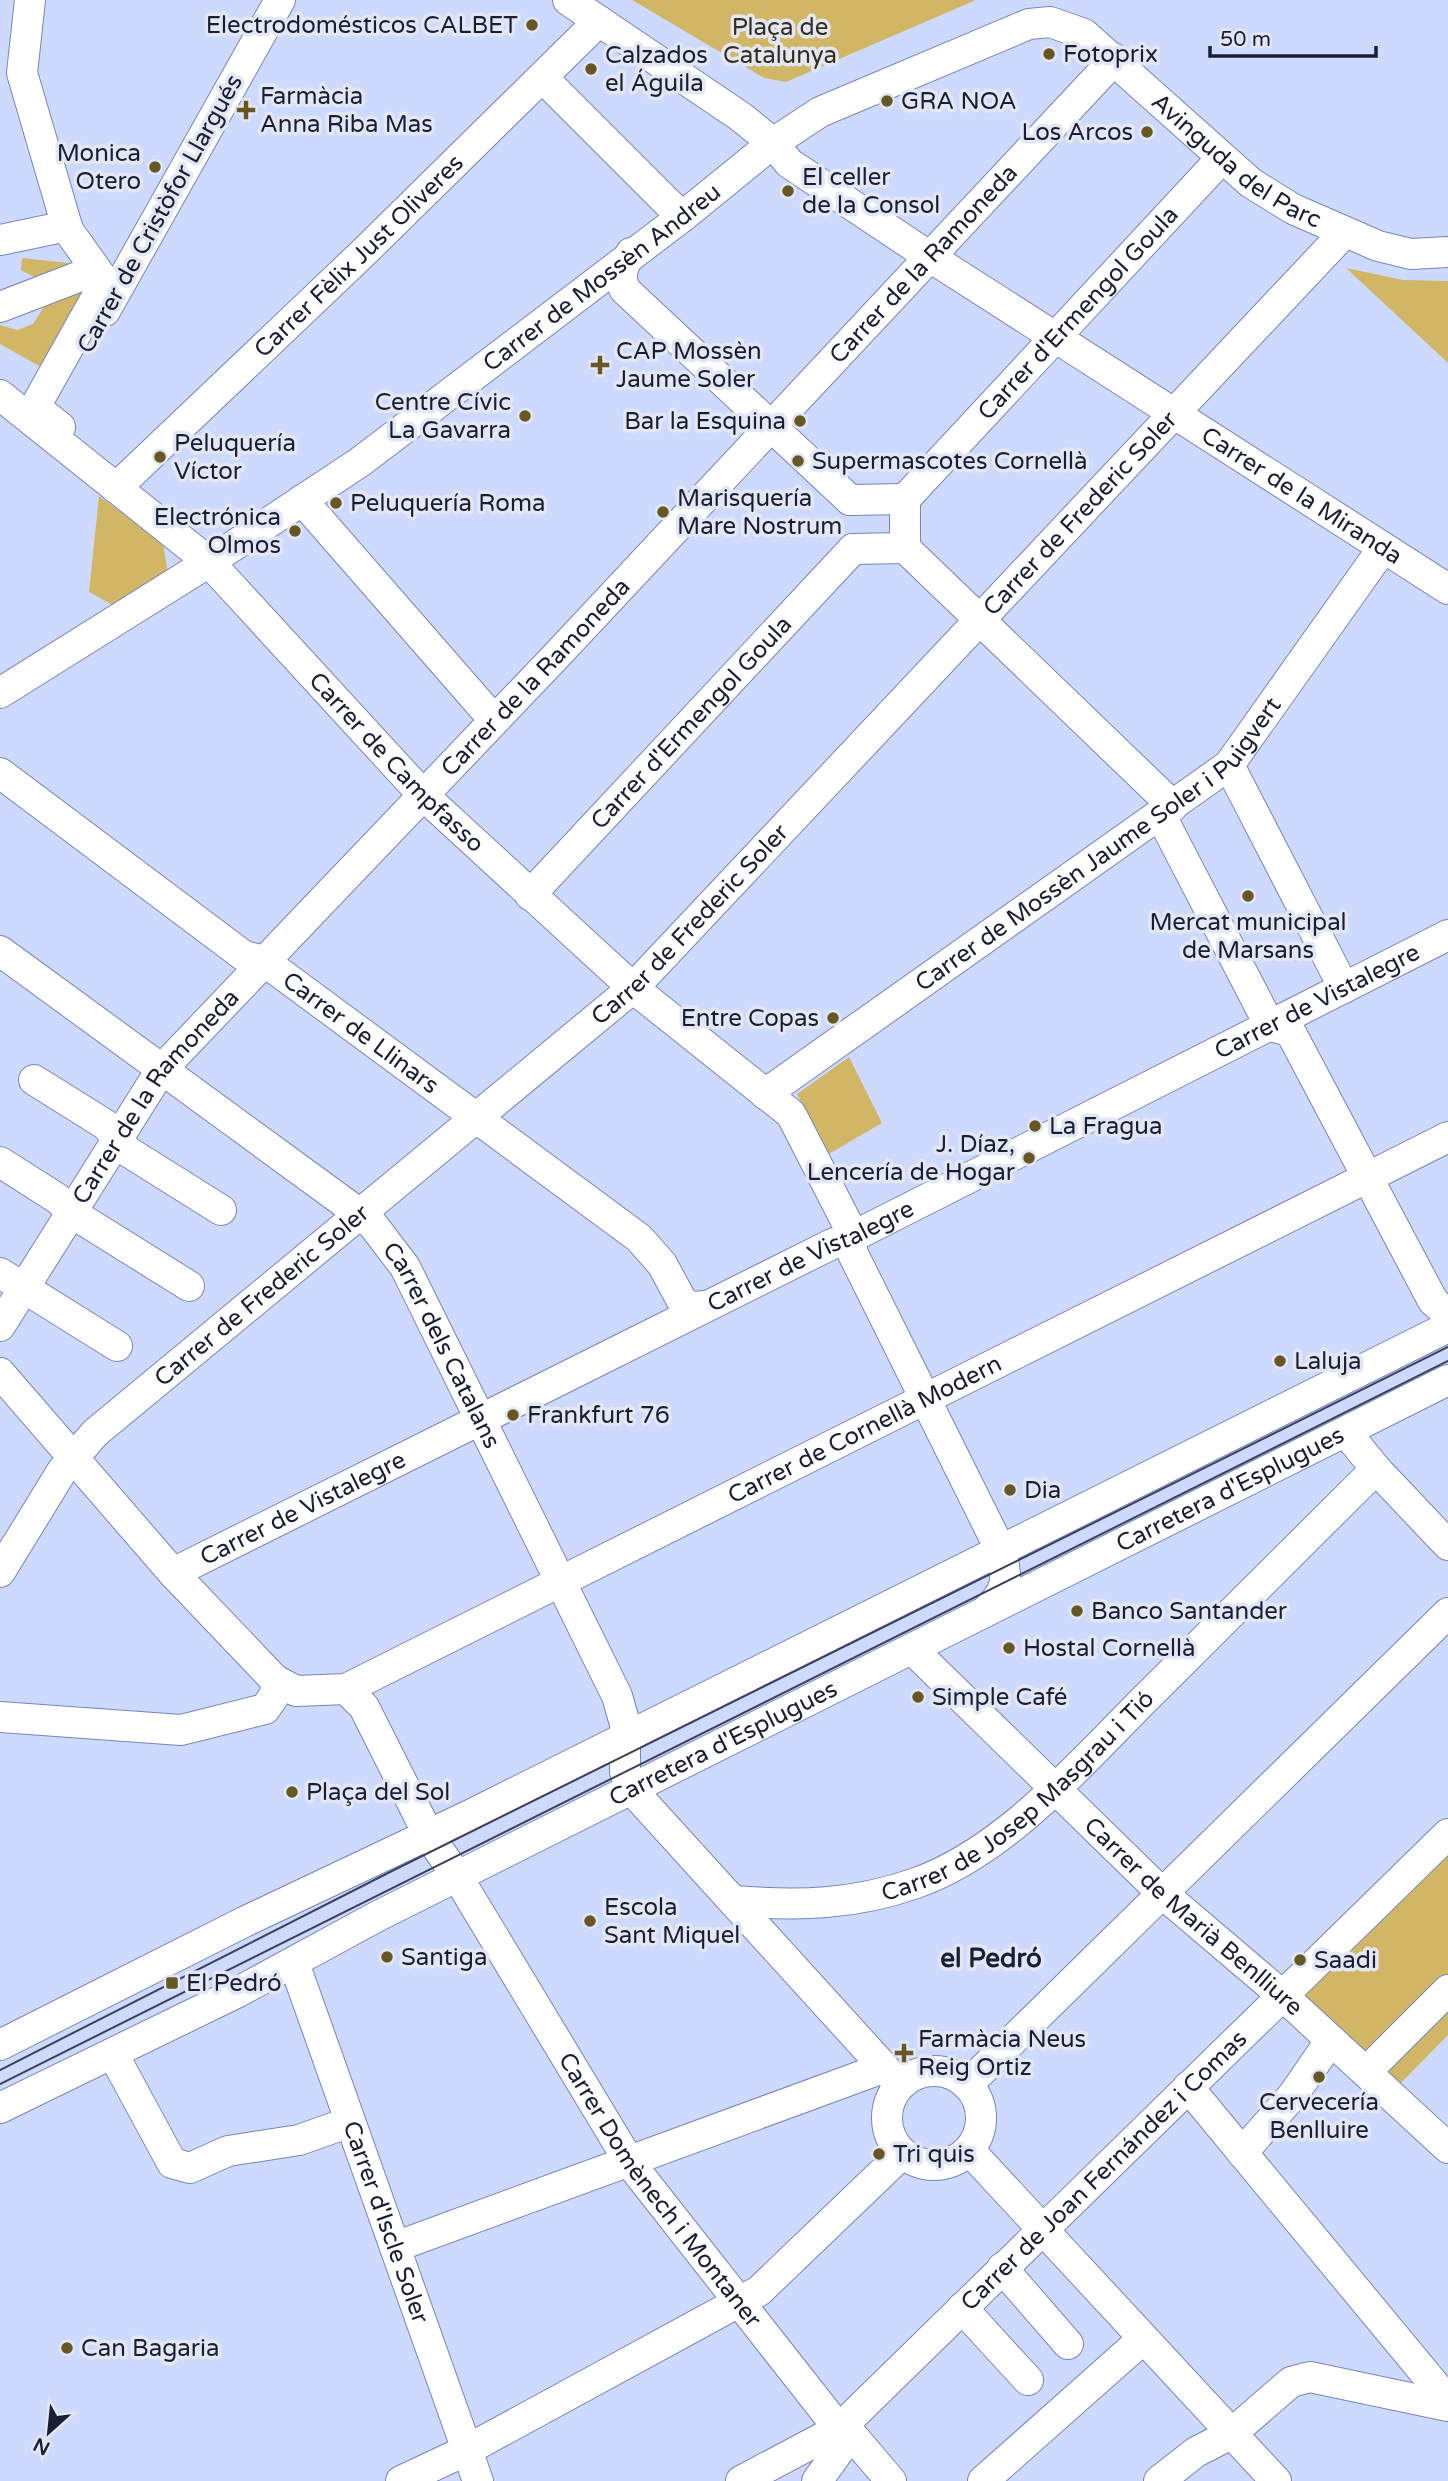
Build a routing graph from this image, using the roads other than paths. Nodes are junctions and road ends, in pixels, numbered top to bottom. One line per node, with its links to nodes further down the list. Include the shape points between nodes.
1 (30, 0): 13 (street, via 22,73)
2 (51, 0): 8 (street)
3 (280, 0): 25 (street, Carrer de Cristòfor Llargués)
4 (568, 0): 6 (street, Carrer de la Miranda)
5 (1050, 11): 7 (street, Avinguda del Parc); 10 (street, Carrer de Mossèn Andreu, via 820,112)
6 (600, 21): 9 (street, Carrer Fèlix Just Oliveres); 10 (street, Carrer de la Miranda)
7 (1115, 59): 11 (street, Avinguda del Parc); 18 (street, Carrer de la Ramoneda)
8 (44, 63)
9 (543, 78): 12 (street); 27 (street, Carrer Fèlix Just Oliveres)
10 (773, 143): 12 (street, Carrer de Mossèn Andreu); 18 (street, Carrer de la Miranda, via 789,163)
11 (1222, 158): 14 (street, Avinguda del Parc, via 1272,196); 21 (street, Carrer d'Ermengol Goula)
12 (682, 217): 17 (street, Carrer de Mossèn Andreu)
13 (67, 226): 15 (street); 19 (street)
14 (1344, 233): 16 (street, Avinguda del Parc, via 1411,254); 24 (street, Carrer de Frederic Soler)
15 (0, 240)
16 (1448, 252)
17 (631, 253): 26 (street, via 622,267 624,289); 29 (street, Carrer de Mossèn Andreu, via 491,364)
18 (930, 257): 21 (street, Carrer de la Miranda); 26 (street, Carrer de la Ramoneda)
19 (96, 270): 20 (street); 25 (street, via 105,282)
20 (0, 307)
21 (1056, 338): 24 (street, Carrer de la Miranda); 28 (street, Carrer d'Ermengol Goula)
22 (0, 376): 25 (street)
23 (0, 395): 25 (street)
24 (1176, 415): 32 (street, Carrer de la Miranda); 36 (street, Carrer de Frederic Soler)
25 (40, 417): 27 (street)
26 (770, 426): 30 (street); 38 (street, Carrer de la Ramoneda)
27 (121, 484): 34 (street, Carrer de Campfasso)
28 (905, 499): 30 (street); 31 (street)
29 (302, 500): 34 (street, Carrer de Mossèn Andreu); 38 (street)
30 (850, 500): 33 (street)
31 (905, 548): 33 (street); 36 (street)
32 (1382, 548): 35 (street, Carrer de la Miranda); 39 (street, Carrer de Mossèn Jaume Soler i Puigvert)
33 (853, 549): 43 (street, Carrer d'Ermengol Goula)
34 (207, 561): 37 (street, Carrer de Mossèn Andreu); 41 (street, Carrer de Campfasso)
35 (1445, 583)
36 (982, 621): 42 (street); 47 (street, Carrer de Frederic Soler)
37 (0, 693)
38 (494, 720): 41 (street, Carrer de la Ramoneda)
39 (1229, 765): 42 (street, Carrer de Mossèn Jaume Soler i Puigvert); 48 (street)
40 (0, 773): 46 (street, Carrer de Llinars, via 244,956)
41 (423, 796): 43 (street, Carrer de Campfasso); 46 (street, Carrer de la Ramoneda)
42 (1167, 811): 49 (street); 52 (street, Carrer de Mossèn Jaume Soler i Puigvert)
43 (530, 895): 47 (street, Carrer de Campfasso)
44 (1448, 935): 48 (street, Carrer de Vistalegre)
45 (0, 951): 50 (street, Carrer dels Catalans)
46 (264, 961): 50 (street, Carrer de la Ramoneda); 53 (street, Carrer de Llinars)
47 (633, 988): 52 (street, Carrer de Campfasso); 53 (street, Carrer de Frederic Soler)
48 (1344, 988): 49 (street, Carrer de Vistalegre)
49 (1270, 1026): 57 (street, via 1290,1031); 61 (street, Carrer de Vistalegre)
50 (161, 1070): 55 (street, Carrer de la Ramoneda); 60 (street, Carrer dels Catalans)
51 (34, 1080): 55 (street, via 106,1125)
52 (765, 1094): 61 (street, Carrer de Campfasso, via 799,1126 848,1225)
53 (477, 1117): 60 (street, Carrer de Frederic Soler); 64 (street, Carrer de Llinars, via 639,1238 662,1264 683,1303)
54 (1448, 1137): 57 (street, Carrer de Cornellà Modern)
55 (118, 1139): 58 (street, via 127,1151); 59 (street, Carrer de la Ramoneda)
56 (0, 1163): 59 (street, via 58,1199)
57 (1366, 1178): 65 (street, via 1433,1301); 71 (street, Carrer de Cornellà Modern)
58 (221, 1210)
59 (72, 1213): 62 (street, Carrer de la Ramoneda); 63 (street)
60 (360, 1214): 72 (street, Carrer dels Catalans, via 405,1267); 74 (street, Carrer de Frederic Soler, via 95,1433)
61 (850, 1238): 64 (street, Carrer de Vistalegre); 71 (street, Carrer de Campfasso, via 853,1254)
62 (12, 1280): 66 (street, Carrer de la Ramoneda); 68 (street)
63 (189, 1286)
64 (705, 1306): 72 (street, Carrer de Vistalegre)
65 (1448, 1314)
66 (0, 1326)
67 (1448, 1326): 77 (street, Carretera d'Esplugues)
68 (117, 1346)
69 (0, 1373): 74 (street)
70 (1448, 1380): 73 (street, Carretera d'Esplugues)
71 (925, 1397): 77 (street, Carrer de Campfasso); 80 (street, Carrer de Cornellà Modern)
72 (481, 1419): 79 (street, Carrer de Vistalegre); 80 (street, Carrer dels Catalans)
73 (1346, 1432): 75 (street); 81 (street, Carretera d'Esplugues)
74 (72, 1458): 78 (street, Carrer de Frederic Soler); 79 (street)
75 (1376, 1469): 76 (street); 88 (street, Carrer de Josep Masgrau i Tió)
76 (1448, 1545)
77 (1000, 1549): 81 (street, Carrer de Campfasso, via 1004,1588); 87 (street, Carretera d'Esplugues)
78 (0, 1572)
79 (173, 1573): 84 (street)
80 (561, 1581): 85 (street, Carrer de Cornellà Modern); 87 (street, Carrer dels Catalans, via 617,1696)
81 (985, 1612): 83 (street, Carretera d'Esplugues)
82 (1448, 1613): 93 (street)
83 (913, 1650): 88 (street, Carrer de Marià Benlliure); 89 (street, Carretera d'Esplugues)
84 (275, 1680): 85 (street, Carrer de Cornellà Modern, via 296,1691); 86 (street, via 276,1693 265,1709 181,1730)
85 (346, 1689): 91 (street, via 365,1707)
86 (0, 1717)
87 (626, 1737): 89 (street, Carrer dels Catalans, via 625,1772); 91 (street, Carretera d'Esplugues)
88 (1055, 1788): 93 (street, Carrer de Marià Benlliure); 94 (street, Carrer de Josep Masgrau i Tió, via 985,1846 918,1882 862,1899 799,1906)
89 (631, 1789): 92 (street, Carretera d'Esplugues); 94 (street)
90 (1448, 1834): 97 (street, Carrer de Joan Fernández i Comas)
91 (429, 1836): 92 (street); 99 (street, Carretera d'Esplugues, via 244,1922)
92 (457, 1876): 95 (street, Carretera d'Esplugues); 111 (street, Carrer Domènech i Montaner)
93 (1162, 1892): 97 (street, Carrer de Marià Benlliure); 103 (street)
94 (734, 1901): 102 (street)
95 (294, 1963): 100 (street, Carretera d'Esplugues); 106 (street, Carrer d'Iscle Soler)
96 (1448, 1990): 101 (street)
97 (1283, 1996): 98 (street, Carrer de Marià Benlliure); 104 (street, Carrer de Joan Fernández i Comas)
98 (1331, 2040): 101 (street, Carrer de Marià Benlliure); 110 (street, via 1293,2095)
99 (0, 2045)
100 (113, 2054): 105 (street, Carretera d'Esplugues); 106 (street, via 172,2163 181,2168 228,2151 299,2140)
101 (1366, 2072): 107 (street, Carrer de Marià Benlliure)
102 (891, 2077): 103 (street, via 938,2071); 109 (street, via 887,2122); 111 (street)
103 (967, 2085): 108 (street, via 981,2115)
104 (1188, 2088): 110 (street); 112 (street, Carrer de Joan Fernández i Comas)
105 (0, 2108)
106 (350, 2122): 113 (street, Carrer d'Iscle Soler)
107 (1448, 2148)
108 (969, 2150): 109 (street, via 951,2161 931,2165); 112 (street)
109 (903, 2153): 115 (street)
110 (1242, 2153): 120 (street)
111 (630, 2163): 113 (street); 115 (street, Carrer Domènech i Montaner)
112 (1042, 2230): 114 (street, Carrer de Joan Fernández i Comas); 117 (street)
113 (395, 2247): 123 (street, Carrer d'Iscle Soler)
114 (1002, 2268): 116 (street, Carrer de Joan Fernández i Comas); 118 (street)
115 (740, 2304): 121 (street, Carrer Domènech i Montaner); 123 (street)
116 (962, 2308): 119 (street); 121 (street, Carrer de Joan Fernández i Comas)
117 (1143, 2339): 122 (street); 129 (street)
118 (1068, 2344)
119 (1028, 2380)
120 (1448, 2403): 122 (street, via 1299,2378)
121 (845, 2432): 126 (street, Carrer de Joan Fernández i Comas); 127 (street); 128 (street, Carrer Domènech i Montaner)
122 (1231, 2434): 130 (street, via 1196,2452); 131 (street)
123 (464, 2451): 124 (street); 125 (street, Carrer d'Iscle Soler)
124 (401, 2481)
125 (478, 2481)
126 (741, 2481)
127 (817, 2481)
128 (891, 2481)
129 (983, 2481)
130 (1159, 2481)
131 (1276, 2481)

